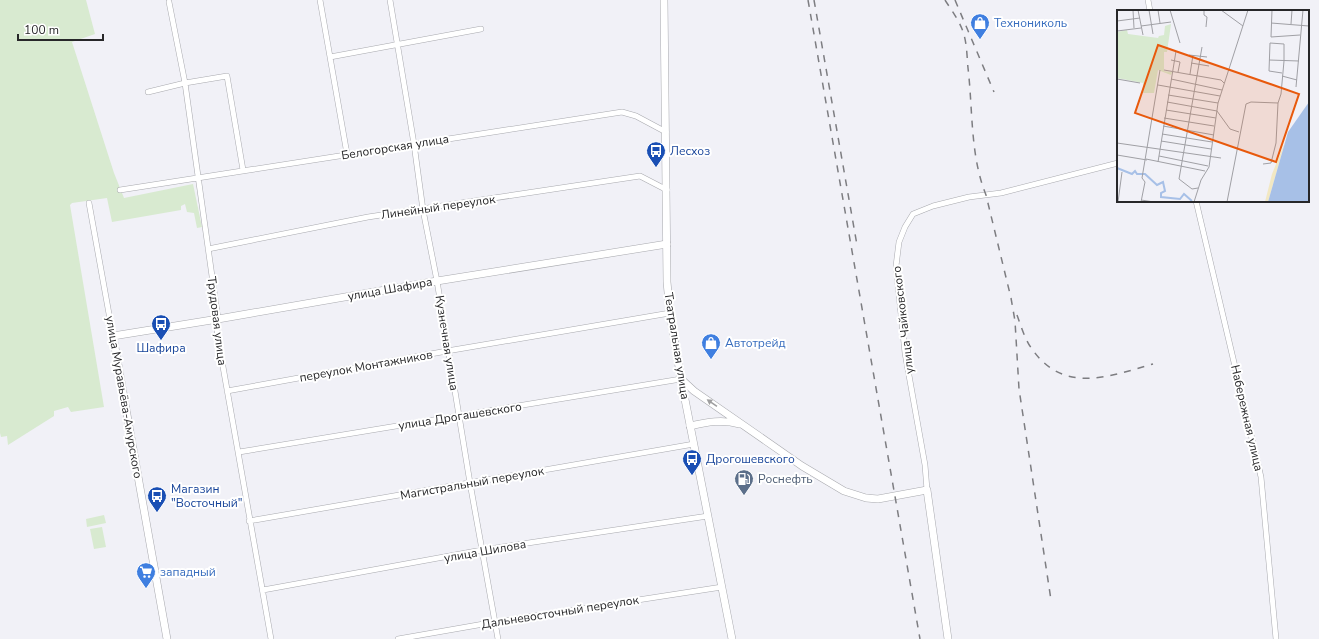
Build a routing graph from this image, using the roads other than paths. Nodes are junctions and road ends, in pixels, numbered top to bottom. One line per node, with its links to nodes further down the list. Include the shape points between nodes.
1 (320, 0): 9 (street)
2 (390, 0): 8 (street, Кузнечная улица)
3 (664, 0): 12 (street, Театральная улица)
4 (1148, 0): 6 (street)
5 (169, 2): 10 (street, Трудовая улица)
6 (1150, 10)
7 (481, 29): 8 (street)
8 (397, 45): 9 (street); 13 (street, Кузнечная улица)
9 (330, 57): 14 (street)
10 (185, 83): 11 (street); 16 (street, via 227,76); 17 (street, Трудовая улица)
11 (148, 92)
12 (666, 132): 13 (street, Белогорская улица, via 636,116 622,112); 19 (street, Театральная улица)
13 (414, 144): 14 (street, Белогорская улица); 22 (street, Кузнечная улица)
14 (347, 154): 16 (street, Белогорская улица)
15 (1117, 163): 38 (street, улица Чайковского, via 1001,193 969,197 933,206 913,214 905,227 899,242 896,266)
16 (243, 170): 17 (street, Белогорская улица)
17 (198, 177): 18 (street, Белогорская улица); 24 (street, Трудовая улица)
18 (120, 190)
19 (667, 190): 22 (street, Линейный переулок, via 640,176); 23 (street, Театральная улица)
20 (1196, 202): 51 (street, Набережная улица, via 1261,477)
21 (90, 203): 28 (street, улица Муравьёва-Амурского)
22 (423, 210): 24 (street, Линейный переулок, via 368,217); 25 (street, Кузнечная улица)
23 (667, 244): 25 (street, улица Шафира); 26 (street, Театральная улица)
24 (208, 249): 27 (street, Трудовая улица)
25 (437, 281): 27 (street, улица Шафира); 29 (street, Кузнечная улица)
26 (670, 314): 29 (street, переулок Монтажников); 30 (street, Театральная улица)
27 (218, 319): 28 (street, улица Шафира); 31 (street, Трудовая улица, via 219,344)
28 (113, 336): 45 (street, улица Муравьёва-Амурского)
29 (447, 351): 31 (street, переулок Монтажников); 32 (street, Кузнечная улица)
30 (681, 379): 32 (street, улица Дрогашевского); 33 (street, one-way to 30); 34 (street, Театральная улица)
31 (227, 391): 36 (street, Трудовая улица)
32 (459, 416): 36 (street, улица Дрогашевского); 37 (street, Кузнечная улица)
33 (743, 425): 34 (street, via 720,421); 38 (street, via 802,466 844,492 858,497 878,499)
34 (690, 426): 35 (street, Театральная улица)
35 (694, 444): 37 (street, Магистральный переулок); 39 (street, Театральная улица)
36 (239, 452): 40 (street, Трудовая улица)
37 (470, 483): 40 (street, Магистральный переулок); 41 (street, Кузнечная улица)
38 (927, 490): 50 (street, улица Чайковского)
39 (708, 516): 41 (street, улица Шилова); 42 (street, Театральная улица)
40 (249, 521): 43 (street, Трудовая улица)
41 (482, 550): 43 (street, улица Шилова); 44 (street, Кузнечная улица)
42 (722, 587): 44 (street, Дальневосточный переулок); 49 (street, Театральная улица)
43 (263, 590): 46 (street, Трудовая улица)
44 (495, 622): 47 (street, Дальневосточный переулок); 48 (street, Кузнечная улица)
45 (167, 639)
46 (271, 639)
47 (398, 639)
48 (498, 639)
49 (732, 639)
50 (948, 639)
51 (1276, 639)

